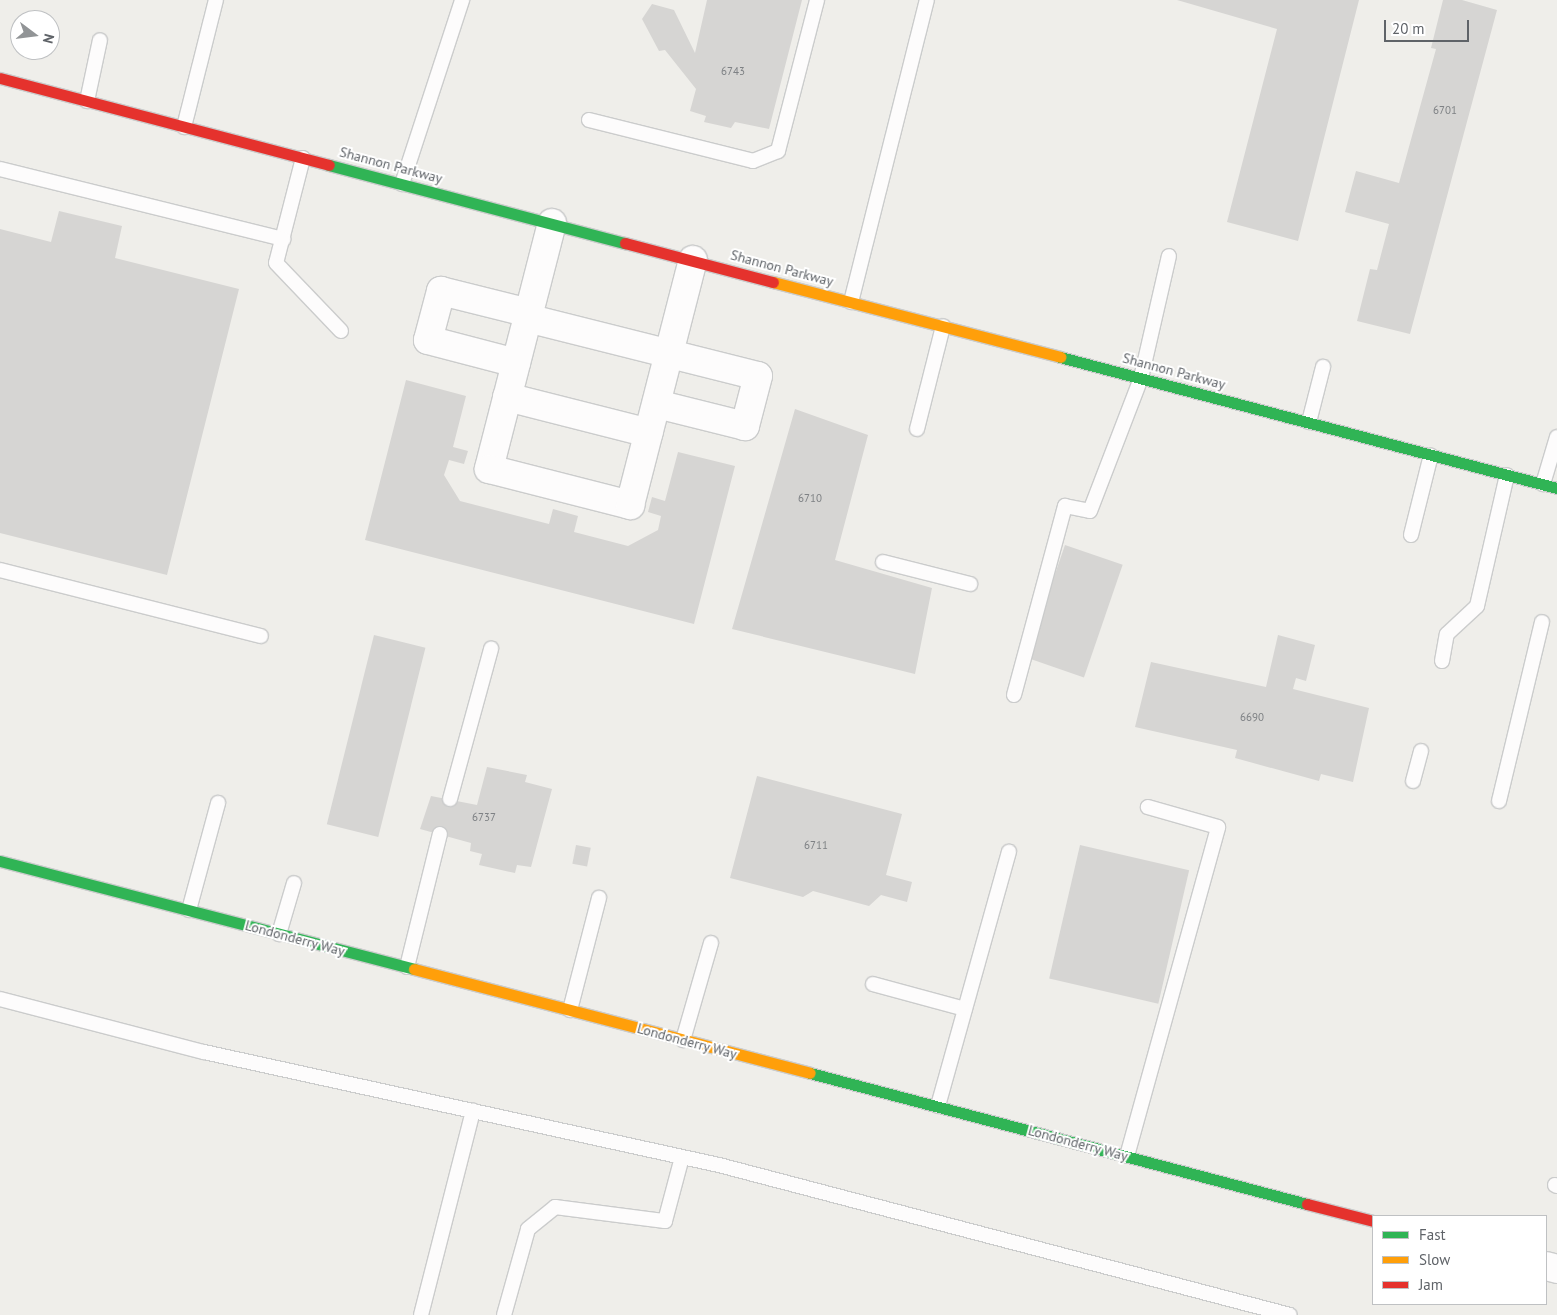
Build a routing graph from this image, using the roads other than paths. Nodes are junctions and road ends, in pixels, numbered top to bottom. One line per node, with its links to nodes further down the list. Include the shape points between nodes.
1 (216, 0): 9 (lane)
2 (462, 0): 12 (lane)
3 (817, 0): 8 (lane, via 778,151 753,161)
4 (927, 0): 17 (lane)
5 (100, 40): 7 (lane)
6 (0, 78): 7 (street, Shannon Parkway)
7 (87, 101): 9 (street, Shannon Parkway)
8 (589, 120)
9 (184, 126): 10 (street, Shannon Parkway)
10 (303, 158): 12 (street, Shannon Parkway); 14 (lane)
11 (0, 169): 14 (lane)
12 (402, 184): 13 (street, Shannon Parkway)
13 (552, 223): 16 (street, Shannon Parkway); 18 (street)
14 (283, 239): 20 (lane, via 276,263)
15 (1169, 256): 24 (lane)
16 (693, 260): 17 (street, Shannon Parkway); 21 (street)
17 (851, 302): 19 (street, Shannon Parkway)
18 (528, 316): 21 (street); 22 (street); 22 (street, via 441,291 428,340)
19 (943, 326): 24 (street, Shannon Parkway); 28 (lane)
20 (341, 331)
21 (669, 354): 26 (street); 26 (street, via 758,376 745,426)
22 (516, 363): 25 (street)
23 (1323, 367): 27 (lane)
24 (1141, 378): 27 (street, Shannon Parkway); 43 (lane, via 1090,511 1065,506)
25 (507, 397): 29 (street); 29 (street, via 489,469 630,505)
26 (656, 404): 29 (street)
27 (1309, 422): 31 (street, Shannon Parkway)
28 (917, 428)
29 (649, 433)
30 (1557, 437): 33 (lane)
31 (1431, 455): 32 (street, Shannon Parkway); 35 (lane)
32 (1508, 475): 33 (street, Shannon Parkway); 42 (lane, via 1477,606 1447,634)
33 (1543, 484): 34 (street, Shannon Parkway)
34 (1557, 488)
35 (1411, 535)
36 (883, 562): 38 (lane)
37 (0, 570): 40 (lane)
38 (970, 584)
39 (1542, 622): 47 (lane)
40 (261, 636)
41 (491, 649): 46 (lane)
42 (1442, 661)
43 (1014, 695)
44 (1421, 751): 45 (lane)
45 (1413, 781)
46 (450, 799)
47 (1499, 801)
48 (218, 803): 55 (lane)
49 (1148, 807): 66 (lane, via 1218,827)
50 (440, 834): 58 (lane)
51 (1009, 852): 61 (lane)
52 (0, 861): 55 (street, Londonderry Way)
53 (294, 883): 56 (lane)
54 (598, 898): 62 (lane)
55 (189, 910): 56 (street, Londonderry Way)
56 (279, 934): 58 (street, Londonderry Way)
57 (711, 943): 63 (lane)
58 (407, 968): 62 (street, Londonderry Way)
59 (873, 984): 61 (lane)
60 (0, 999): 65 (lane, via 204,1052)
61 (965, 1008): 64 (lane)
62 (570, 1010): 63 (street, Londonderry Way)
63 (683, 1040): 64 (street, Londonderry Way)
64 (938, 1106): 66 (street, Londonderry Way)
65 (473, 1111): 67 (lane); 69 (lane)
66 (1127, 1156): 68 (street, Londonderry Way)
67 (682, 1157): 70 (lane, via 665,1220 555,1207 528,1229); 71 (lane)
68 (1372, 1220)
69 (421, 1315)
70 (504, 1315)
71 (1290, 1315)

